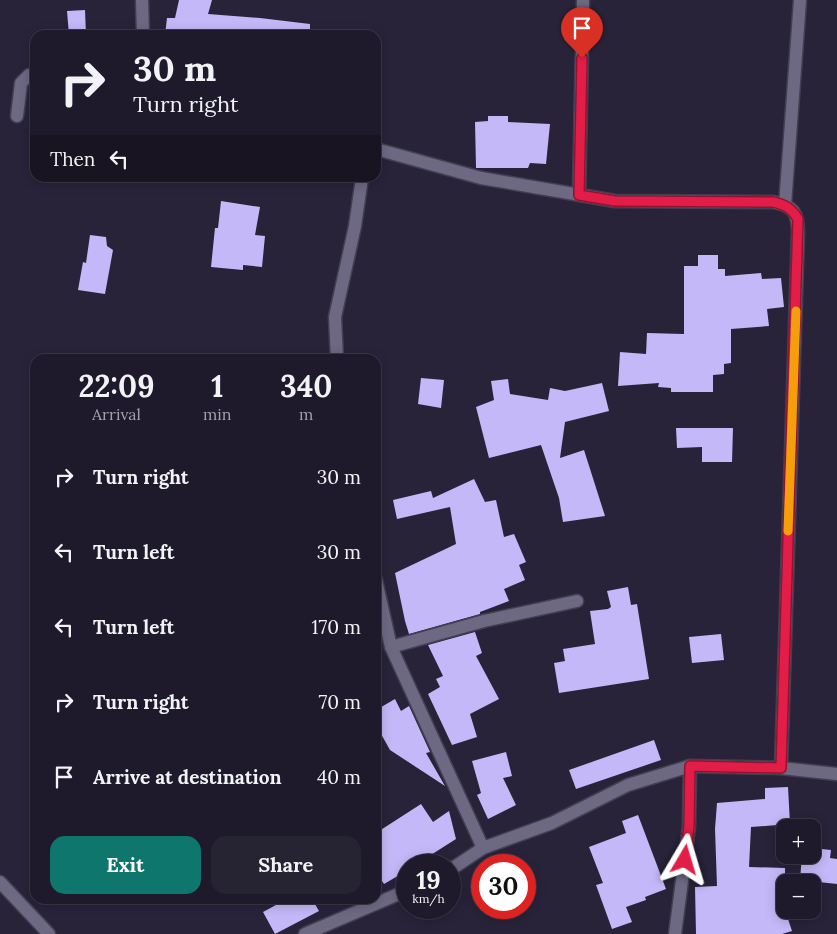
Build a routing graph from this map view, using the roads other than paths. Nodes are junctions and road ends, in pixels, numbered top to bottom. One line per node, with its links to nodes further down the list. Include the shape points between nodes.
1 (142, 0): 4 (street)
2 (583, 0): 9 (street)
3 (800, 0): 10 (street)
4 (143, 30)
5 (30, 75): 6 (street, via 22,83)
6 (17, 116)
7 (381, 150): 9 (street, via 481,178)
8 (361, 182): 11 (street, via 335,317)
9 (579, 195): 10 (street, via 615,201)
10 (785, 204): 16 (street, via 798,219 798,233)
11 (337, 354)
12 (577, 601): 14 (street, via 484,621)
13 (381, 602): 14 (street)
14 (391, 647): 18 (street)
15 (690, 766): 16 (street); 18 (street, via 628,785 552,823); 26 (street, via 689,826)
16 (781, 768): 17 (street)
17 (837, 774)
18 (483, 848): 19 (street)
19 (461, 863)
20 (0, 882): 25 (street)
21 (396, 895): 22 (street)
22 (381, 902)
23 (375, 904): 24 (street)
24 (308, 933)
25 (49, 934)
26 (675, 934)

